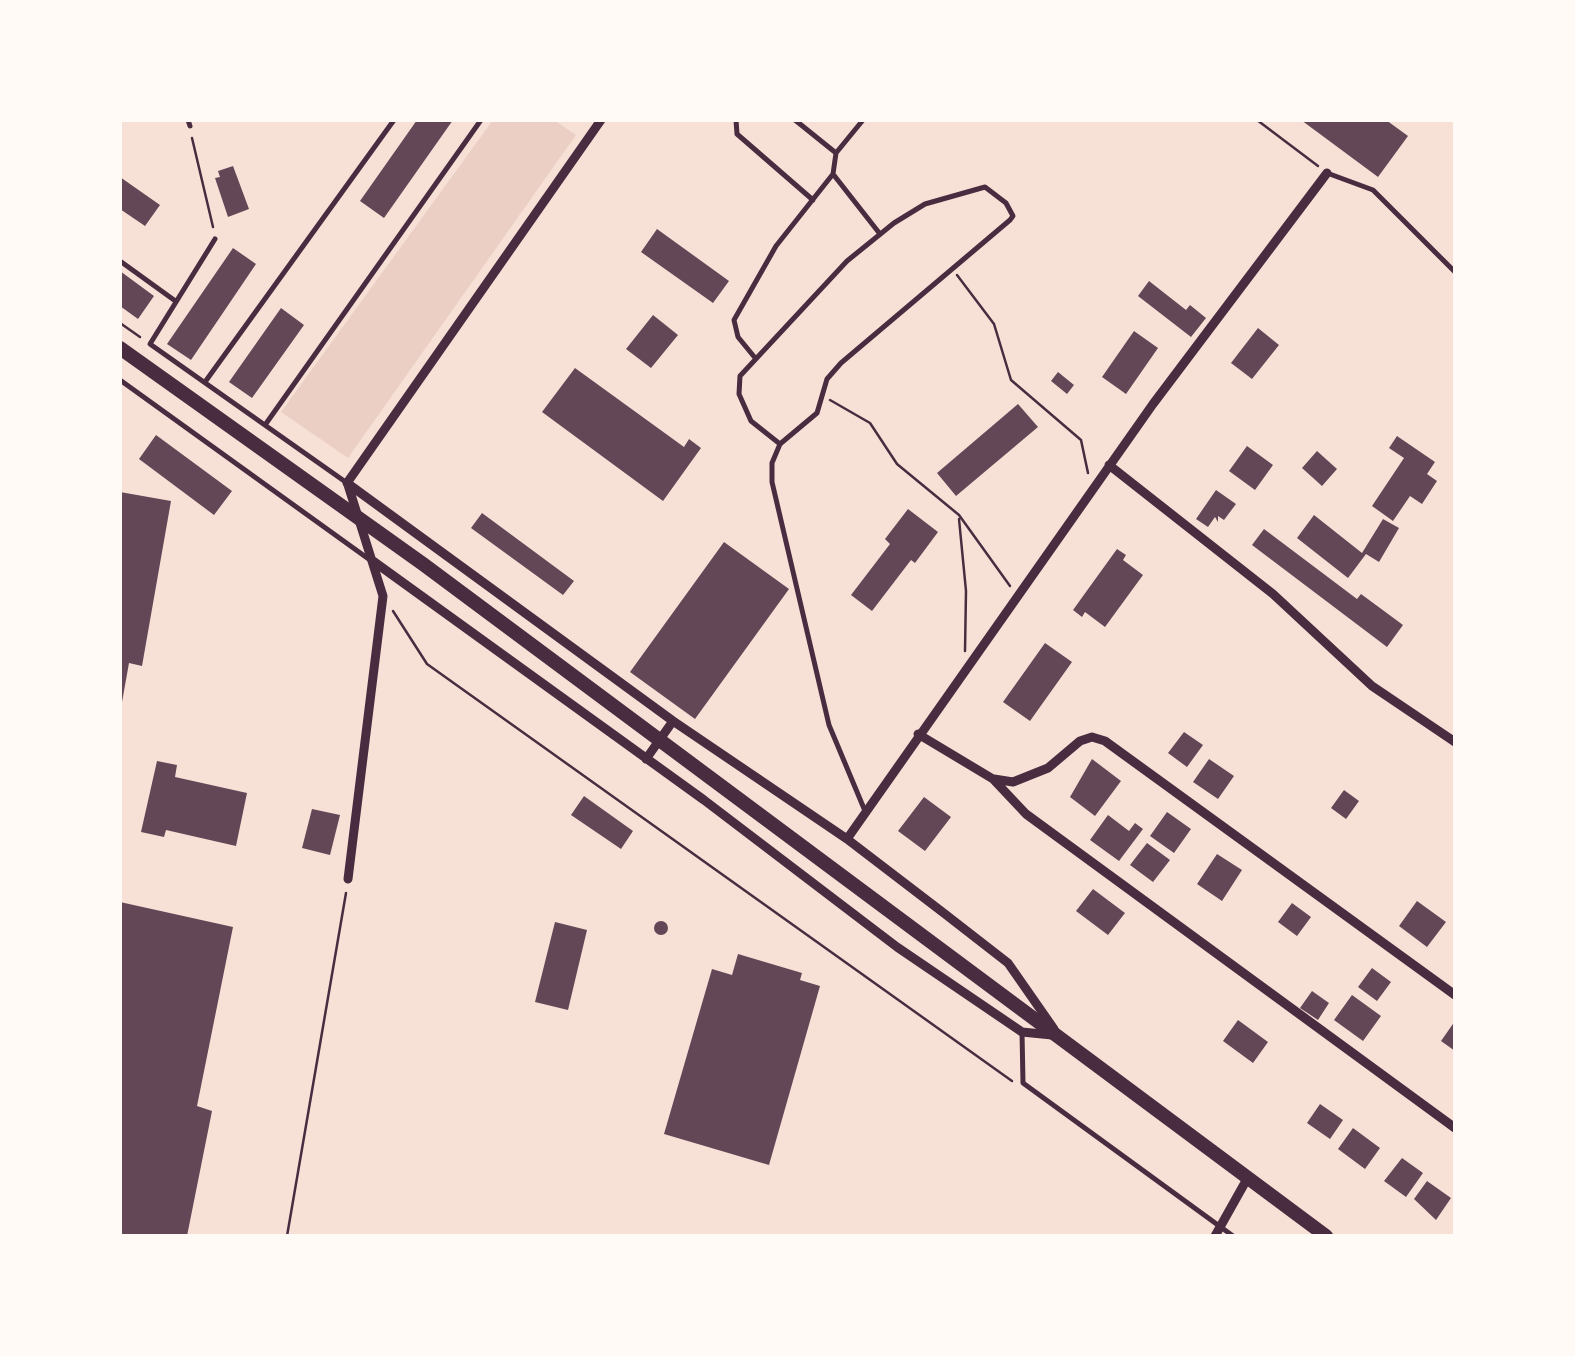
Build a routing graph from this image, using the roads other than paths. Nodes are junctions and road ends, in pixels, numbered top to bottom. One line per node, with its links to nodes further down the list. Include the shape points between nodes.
1 (394, 120): 19 (lane)
2 (481, 120): 20 (lane)
3 (602, 120): 23 (street)
4 (736, 120): 10 (lane, via 737,134)
5 (795, 120): 7 (lane)
6 (862, 120): 7 (lane)
7 (836, 152): 9 (lane)
8 (1328, 173): 14 (lane, via 1374,190); 22 (street)
9 (833, 174): 10 (lane); 11 (lane)
10 (813, 200): 17 (lane, via 776,246 734,320)
11 (880, 234): 17 (lane); 21 (lane, via 925,204 985,187 1013,216 841,363 827,379 817,413)
12 (216, 238): 15 (lane)
13 (120, 260): 15 (lane)
14 (1455, 272)
15 (175, 301): 19 (lane, via 150,344)
16 (120, 348): 35 (main road)
17 (756, 359): 21 (lane, via 740,376 739,394 751,420)
18 (120, 380): 24 (lane)
19 (205, 382): 20 (lane)
20 (265, 425): 23 (lane)
21 (780, 444): 30 (lane, via 772,482 829,725)
22 (1109, 465): 26 (street); 27 (street, via 1273,594 1372,686)
23 (347, 482): 24 (street); 25 (street)
24 (373, 562): 28 (street); 32 (street, via 383,596)
25 (673, 721): 28 (street); 31 (street)
26 (918, 734): 29 (street); 30 (street)
27 (1455, 742)
28 (646, 758): 34 (street)
29 (994, 779): 33 (street, via 1013,782 1048,768 1080,741 1105,741); 36 (street, via 1026,814)
30 (866, 814): 31 (street)
31 (847, 839): 35 (street, via 1008,963)
32 (348, 879)
33 (1455, 994)
34 (1022, 1032): 35 (street); 38 (lane, via 1023,1084)
35 (1059, 1036): 37 (main road)
36 (1455, 1128)
37 (1247, 1179): 38 (street); 40 (main road)
38 (1217, 1231): 39 (lane)
39 (1233, 1236)
40 (1326, 1236)

